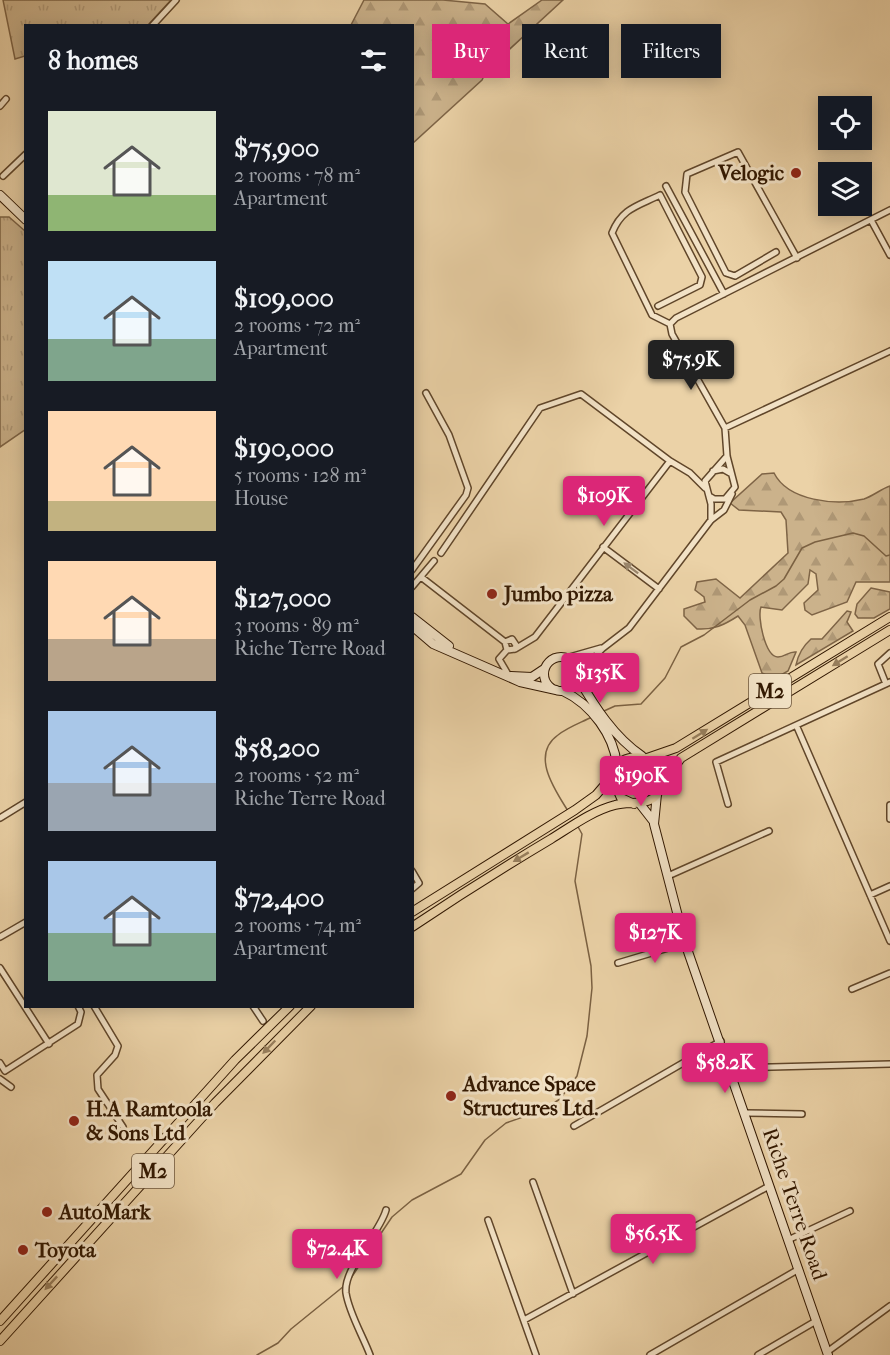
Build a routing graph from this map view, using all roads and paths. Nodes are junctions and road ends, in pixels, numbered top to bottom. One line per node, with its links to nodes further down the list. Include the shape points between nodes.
1 (176, 0): 2 (street)
2 (154, 24)
3 (6, 99): 4 (street)
4 (0, 106)
5 (24, 156): 6 (street)
6 (3, 176)
7 (666, 186): 15 (street)
8 (0, 195): 10 (main road)
9 (890, 210): 11 (street)
10 (24, 218)
11 (871, 220): 13 (street); 14 (street)
12 (776, 252): 14 (street, via 735,276 726,273 685,192 687,174 738,152)
13 (890, 255)
14 (796, 258): 15 (street)
15 (724, 294): 17 (street)
16 (658, 306): 17 (street, via 700,285 702,277 660,195 626,211 612,233 652,315)
17 (670, 324): 20 (street)
18 (890, 351): 20 (street)
19 (426, 393): 33 (street, via 449,435 468,488)
20 (724, 428): 21 (street)
21 (727, 456): 24 (street); 25 (street)
22 (670, 461): 23 (street); 30 (street); 31 (street, via 581,394 540,408)
23 (690, 473): 24 (street); 26 (street)
24 (710, 473): 25 (street, via 723,469); 26 (street)
25 (730, 473): 27 (street, via 735,482)
26 (705, 488): 28 (street)
27 (733, 492): 28 (street, via 720,500); 29 (street, via 724,510)
28 (709, 496): 29 (street)
29 (711, 520): 36 (street)
30 (603, 547): 36 (street, one-way to 30); 42 (street)
31 (441, 553)
32 (434, 561): 34 (street)
33 (414, 567)
34 (421, 577): 35 (street); 44 (street)
35 (414, 585)
36 (659, 589): 45 (street, via 629,628)
37 (890, 617): 56 (highway, M2, one-way to 37, via 676,748)
38 (414, 619): 43 (main road)
39 (414, 627): 43 (main road)
40 (890, 630): 58 (highway, M2, one-way to 58, via 681,758)
41 (515, 641): 42 (street); 44 (street); 46 (street)
42 (531, 641): 46 (street)
43 (436, 642): 51 (main road)
44 (506, 642): 47 (street)
45 (603, 648): 49 (street); 52 (street)
46 (515, 649): 47 (street)
47 (507, 650): 51 (street, via 499,659)
48 (890, 653): 53 (street, via 878,664)
49 (566, 658): 50 (main road, via 556,658); 52 (main road, via 576,666)
50 (544, 669): 51 (main road, via 532,677); 54 (main road, via 547,684)
51 (509, 676): 54 (main road, via 540,689)
52 (578, 676): 54 (main road, via 575,684); 56 (main road, via 610,726 630,748)
53 (888, 683): 55 (street)
54 (560, 691): 57 (main road, via 579,700 600,723 614,743)
55 (797, 727): 61 (street, via 716,762); 71 (street)
56 (645, 757): 57 (highway, M2, via 628,758); 58 (highway, via 659,770)
57 (616, 770): 60 (highway, via 613,780 617,793); 72 (highway, M2, via 596,795 575,810)
58 (659, 790): 60 (highway, M2); 65 (main road)
59 (24, 803): 63 (street)
60 (637, 804): 65 (main road); 74 (highway, M2, one-way to 74, via 618,804 571,826)
61 (728, 804)
62 (890, 805): 64 (street)
63 (0, 818)
64 (890, 819)
65 (654, 824): 68 (main road, Riche Terre Road)
66 (770, 831): 68 (street)
67 (414, 874): 70 (street, via 419,883)
68 (668, 876): 77 (main road, Riche Terre Road)
69 (890, 886): 71 (street)
70 (414, 887)
71 (870, 895): 76 (street)
72 (414, 911)
73 (24, 925): 75 (street)
74 (414, 926)
75 (0, 937)
76 (890, 941)
77 (685, 943): 78 (street); 90 (main road, Riche Terre Road)
78 (618, 963)
79 (0, 968): 82 (street)
80 (890, 973): 81 (street)
81 (852, 989)
82 (24, 1005)
83 (26, 1008): 91 (street)
84 (79, 1008): 91 (street, via 78,1024)
85 (95, 1008): 100 (street, via 118,1046 116,1055 97,1075 98,1089)
86 (254, 1008): 89 (street)
87 (288, 1008): 111 (highway, M2, via 235,1060)
88 (309, 1008): 113 (highway, M2, one-way to 113, via 215,1103)
89 (263, 1021)
90 (721, 1041): 94 (main road, Riche Terre Road); 99 (street)
91 (49, 1044): 92 (street, via 5,1071)
92 (0, 1063)
93 (890, 1064): 94 (street)
94 (730, 1068): 97 (main road, Riche Terre Road)
95 (0, 1078): 96 (street)
96 (11, 1087)
97 (745, 1113): 98 (street); 102 (main road, Riche Terre Road)
98 (802, 1114)
99 (574, 1126)
100 (123, 1127)
101 (533, 1182): 108 (street)
102 (769, 1186): 106 (main road, Riche Terre Road); 108 (street)
103 (386, 1209): 115 (street, via 383,1221 350,1274 346,1293)
104 (850, 1211): 106 (street)
105 (488, 1220): 110 (street)
106 (788, 1240): 107 (main road, Riche Terre Road)
107 (799, 1269): 112 (main road, Riche Terre Road); 117 (street)
108 (573, 1294): 110 (street)
109 (890, 1306): 114 (street)
110 (524, 1320): 116 (street)
111 (0, 1321)
112 (816, 1322): 114 (main road, Riche Terre Road); 118 (street)
113 (0, 1341)
114 (827, 1354)
115 (370, 1355)
116 (536, 1355)
117 (650, 1355)
118 (758, 1355)

